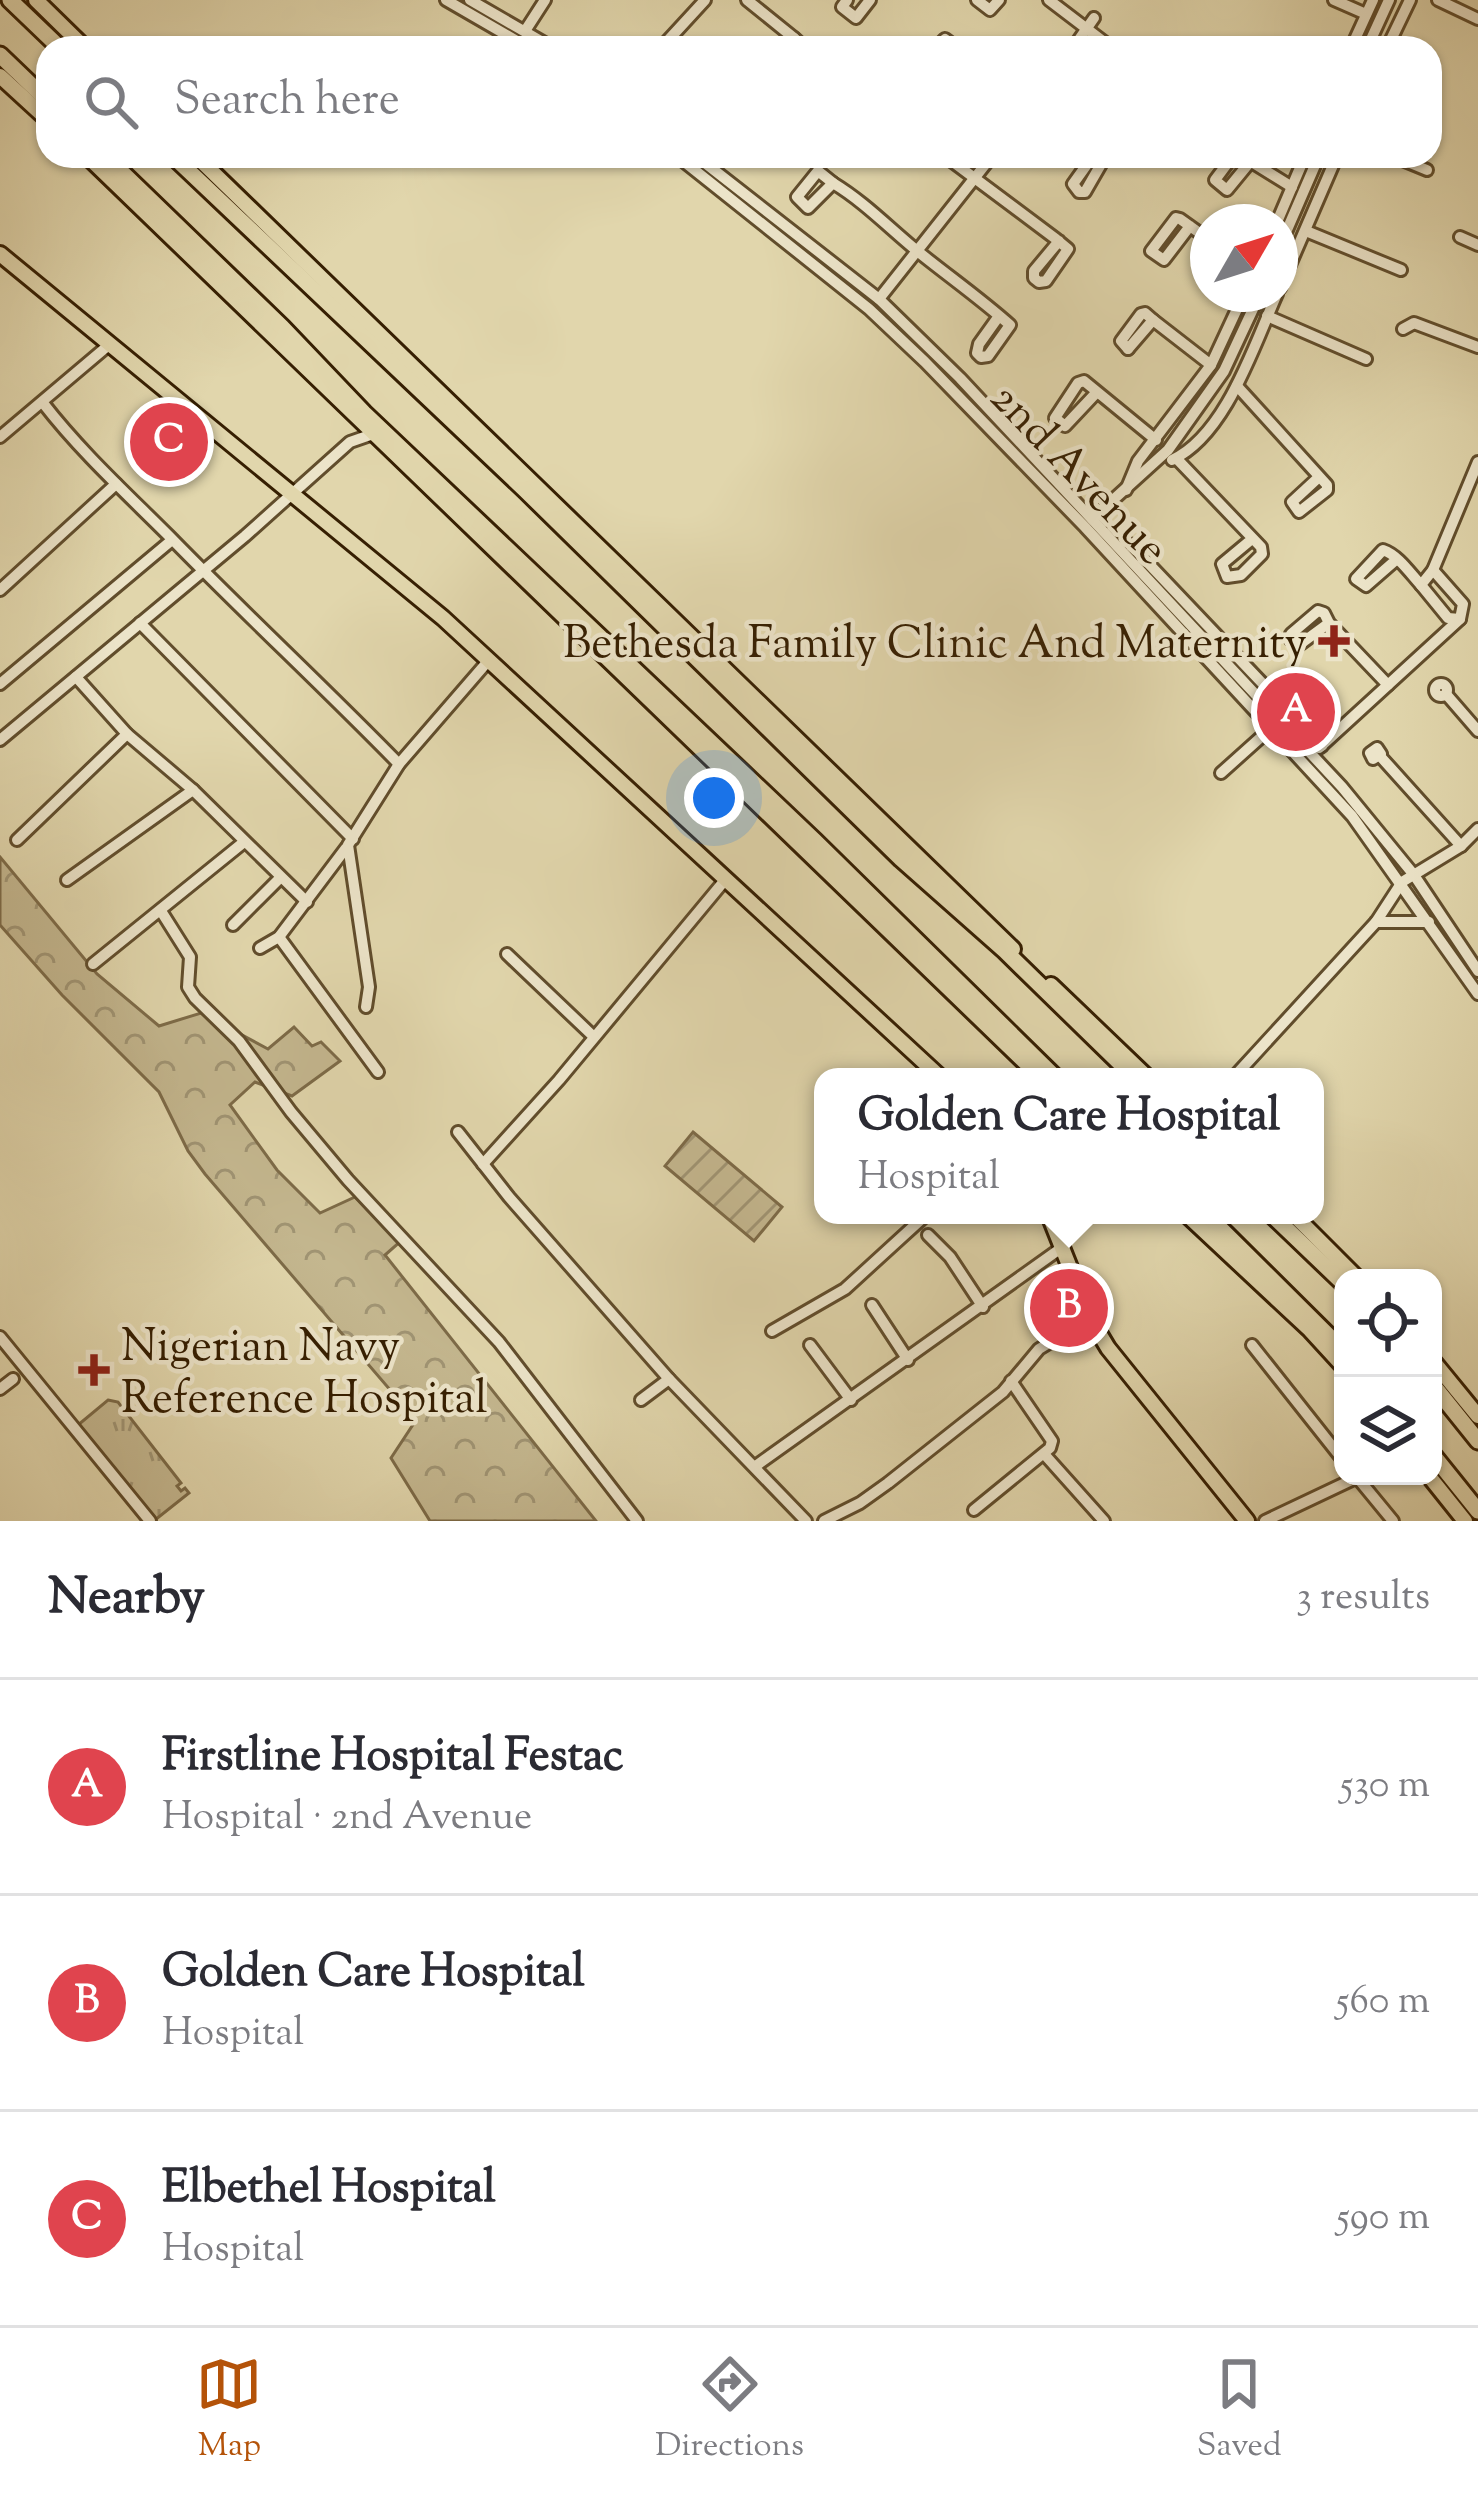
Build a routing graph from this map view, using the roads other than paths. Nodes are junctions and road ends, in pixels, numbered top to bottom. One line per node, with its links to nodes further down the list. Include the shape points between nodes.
1 (10, 0): 22 (highway)
2 (36, 0): 23 (main road)
3 (446, 0): 24 (street)
4 (470, 0): 21 (street)
5 (544, 0): 21 (street)
6 (705, 0): 26 (street)
7 (747, 0): 27 (street)
8 (847, 0): 9 (street, via 842,8 856,18)
9 (870, 0)
10 (976, 0): 11 (street, via 990,10)
11 (999, 0)
12 (1049, 0): 20 (street)
13 (1334, 0): 18 (street)
14 (1372, 0): 18 (street)
15 (1389, 0): 31 (street)
16 (1410, 0): 32 (street)
17 (1438, 0): 19 (street)
18 (1366, 14): 30 (street)
19 (1478, 19)
20 (1090, 24): 28 (street); 29 (street)
21 (525, 31): 25 (street)
22 (48, 36)
23 (73, 36)
24 (508, 36)
25 (533, 36)
26 (673, 36)
27 (783, 36)
28 (1082, 36)
29 (1101, 36)
30 (1356, 36)
31 (1372, 36)
32 (1393, 36)
33 (0, 55): 35 (highway)
34 (0, 76): 36 (main road)
35 (36, 90)
36 (36, 109)
37 (98, 168): 79 (main road)
38 (117, 168): 142 (highway)
39 (186, 168): 143 (highway)
40 (208, 168): 144 (main road)
41 (692, 168): 91 (street, 2nd Avenue, via 868,309)
42 (711, 168): 64 (street, 2nd Avenue)
43 (960, 168): 51 (street)
44 (983, 168): 51 (street)
45 (1259, 168): 53 (street)
46 (1300, 168): 53 (street)
47 (1314, 168): 55 (street)
48 (1332, 168): 56 (street)
49 (1422, 168): 50 (street)
50 (1427, 170)
51 (974, 179): 58 (street); 61 (street)
52 (833, 183): 61 (street)
53 (1292, 187): 54 (street)
54 (1284, 204)
55 (1298, 204)
56 (1306, 231): 60 (street); 63 (street)
57 (1460, 237): 59 (street)
58 (1058, 241)
59 (1478, 244)
60 (1298, 249)
61 (917, 251): 64 (street); 68 (street)
62 (0, 258): 72 (main road)
63 (1401, 270)
64 (879, 299): 91 (street, 2nd Avenue)
65 (1236, 312): 75 (street)
66 (1251, 312): 85 (street, via 1224,371)
67 (1270, 312): 69 (street)
68 (1000, 316)
69 (1268, 316): 74 (street); 76 (street)
70 (1153, 320): 75 (street)
71 (1403, 329): 73 (street, via 1414,323)
72 (108, 346): 78 (street); 90 (main road)
73 (1478, 346)
74 (1366, 358)
75 (1211, 365): 82 (street)
76 (1237, 386): 84 (street); 87 (street)
77 (1097, 392): 82 (street)
78 (43, 403): 81 (street); 88 (street)
79 (355, 416): 80 (main road); 83 (street)
80 (373, 434): 83 (street); 141 (main road)
81 (0, 437)
82 (1156, 440): 89 (street)
83 (350, 442): 90 (street)
84 (1177, 459): 85 (street); 92 (street)
85 (1159, 462): 89 (street)
86 (1478, 462): 96 (street)
87 (1319, 477)
88 (116, 484): 93 (street); 99 (street)
89 (1125, 492): 91 (street)
90 (288, 495): 97 (street); 103 (main road)
91 (1090, 522): 108 (street, 2nd Avenue); 112 (street, 2nd Avenue)
92 (1252, 538)
93 (172, 539): 97 (street); 105 (street)
94 (1130, 544): 112 (street)
95 (1397, 559): 98 (street)
96 (1433, 570): 98 (street); 100 (street, via 1463,604)
97 (202, 573): 102 (street); 114 (street)
98 (1421, 585): 100 (street, via 1448,618)
99 (0, 590)
100 (1460, 619): 106 (street)
101 (1329, 622): 106 (street)
102 (140, 623): 104 (street); 120 (street)
103 (489, 660): 114 (street); 125 (main road)
104 (76, 677): 110 (street); 111 (street)
105 (0, 684)
106 (1388, 685): 112 (street)
107 (1446, 694): 109 (street)
108 (1269, 730): 115 (street); 126 (street, 2nd Avenue)
109 (1478, 731)
110 (128, 734): 116 (street); 118 (street)
111 (0, 740)
112 (1317, 750): 122 (street, 2nd Avenue)
113 (1380, 757): 121 (street)
114 (399, 764): 120 (street)
115 (1221, 773)
116 (193, 790): 119 (street); 124 (street)
117 (1478, 829): 121 (street)
118 (17, 840)
119 (244, 842): 123 (street); 128 (street)
120 (351, 842): 127 (street); 138 (street)
121 (1462, 846): 122 (street)
122 (1414, 874): 126 (street); 136 (street, 2nd Avenue)
123 (280, 878): 127 (street); 131 (street)
124 (67, 880)
125 (725, 880): 139 (street); 140 (main road)
126 (1402, 882): 129 (street); 130 (street, 2nd Avenue)
127 (307, 902): 132 (street)
128 (160, 911): 135 (street); 189 (street, via 190,957 195,998 499,1342)
129 (1376, 922): 130 (street); 145 (street)
130 (1429, 922): 137 (street, 2nd Avenue)
131 (233, 925)
132 (278, 937): 133 (street); 146 (street)
133 (260, 948)
134 (508, 954): 139 (street)
135 (93, 964)
136 (1478, 971)
137 (1478, 994)
138 (365, 1006)
139 (594, 1037): 148 (street)
140 (930, 1068)
141 (1031, 1068)
142 (1046, 1068)
143 (1125, 1068)
144 (1138, 1068)
145 (1242, 1068)
146 (378, 1072)
147 (458, 1132): 148 (street)
148 (483, 1164): 171 (street)
149 (916, 1224): 162 (street, via 844,1289)
150 (1053, 1224): 156 (main road)
151 (1197, 1224): 167 (main road)
152 (1216, 1224): 164 (highway)
153 (1281, 1224): 158 (highway)
154 (1303, 1224): 157 (main road)
155 (928, 1235): 160 (street)
156 (1064, 1246): 160 (street); 161 (main road)
157 (1348, 1269)
158 (1334, 1274)
159 (872, 1305): 168 (street)
160 (983, 1306): 168 (street)
161 (1090, 1318): 172 (street, via 1039,1349); 193 (main road)
162 (772, 1331)
163 (0, 1337): 188 (street)
164 (1334, 1341)
165 (810, 1345): 176 (street)
166 (1252, 1345): 179 (street)
167 (1334, 1356)
168 (908, 1360): 176 (street)
169 (1442, 1372): 177 (main road)
170 (13, 1378): 173 (street)
171 (669, 1379): 175 (street); 181 (street)
172 (1011, 1381): 180 (street, via 1052,1441); 191 (street, via 888,1483)
173 (0, 1389)
174 (1442, 1396): 178 (highway)
175 (641, 1400)
176 (851, 1400): 181 (street)
177 (1478, 1416)
178 (1478, 1442)
179 (1334, 1449)
180 (1045, 1455): 186 (street); 192 (street)
181 (757, 1466): 190 (street)
182 (1442, 1466): 187 (highway)
183 (1341, 1485): 194 (street)
184 (1364, 1485): 195 (street)
185 (1436, 1485): 196 (main road)
186 (974, 1510)
187 (1478, 1511)
188 (150, 1521)
189 (637, 1521)
190 (806, 1521)
191 (824, 1521)
192 (1104, 1521)
193 (1247, 1521)
194 (1265, 1521)
195 (1393, 1521)
196 (1465, 1521)

